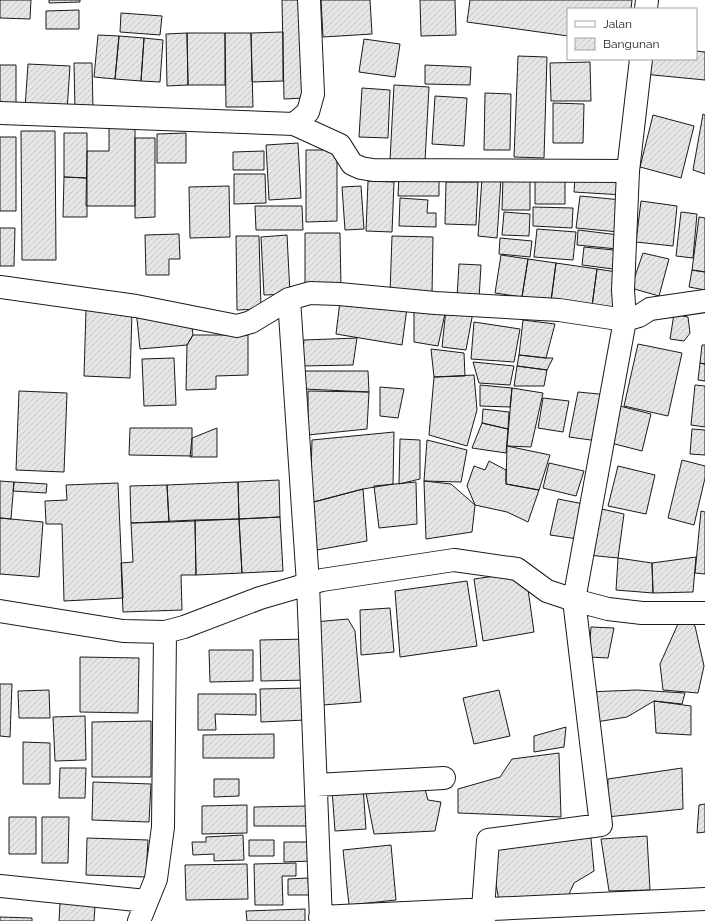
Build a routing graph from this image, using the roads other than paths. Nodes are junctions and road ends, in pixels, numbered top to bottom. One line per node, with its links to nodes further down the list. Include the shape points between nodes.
1 (309, 0): 4 (street, via 313,94 308,112)
2 (640, 60): 5 (street)
3 (0, 113): 4 (street)
4 (294, 124): 5 (street, via 340,145 352,164 373,170)
5 (628, 171): 9 (street, via 623,290)
6 (0, 287): 7 (street, via 136,306 237,326 252,322)
7 (289, 299): 9 (street, via 310,293 339,294 435,303 559,310); 10 (street)
8 (705, 301): 9 (street, via 650,309)
9 (625, 320): 11 (street)
10 (308, 584): 11 (street, via 454,560 517,569 546,591); 14 (street, via 260,598); 16 (street)
11 (574, 600): 13 (street, via 642,614); 20 (street, via 601,825 488,840)
12 (0, 611): 14 (street, via 123,632)
13 (705, 613)
14 (165, 632): 19 (street, via 163,827 156,878)
15 (444, 778): 16 (street)
16 (316, 784): 21 (street)
17 (0, 886): 19 (street)
18 (705, 899): 20 (street)
19 (143, 911)
20 (484, 915): 21 (street)
21 (321, 919)

